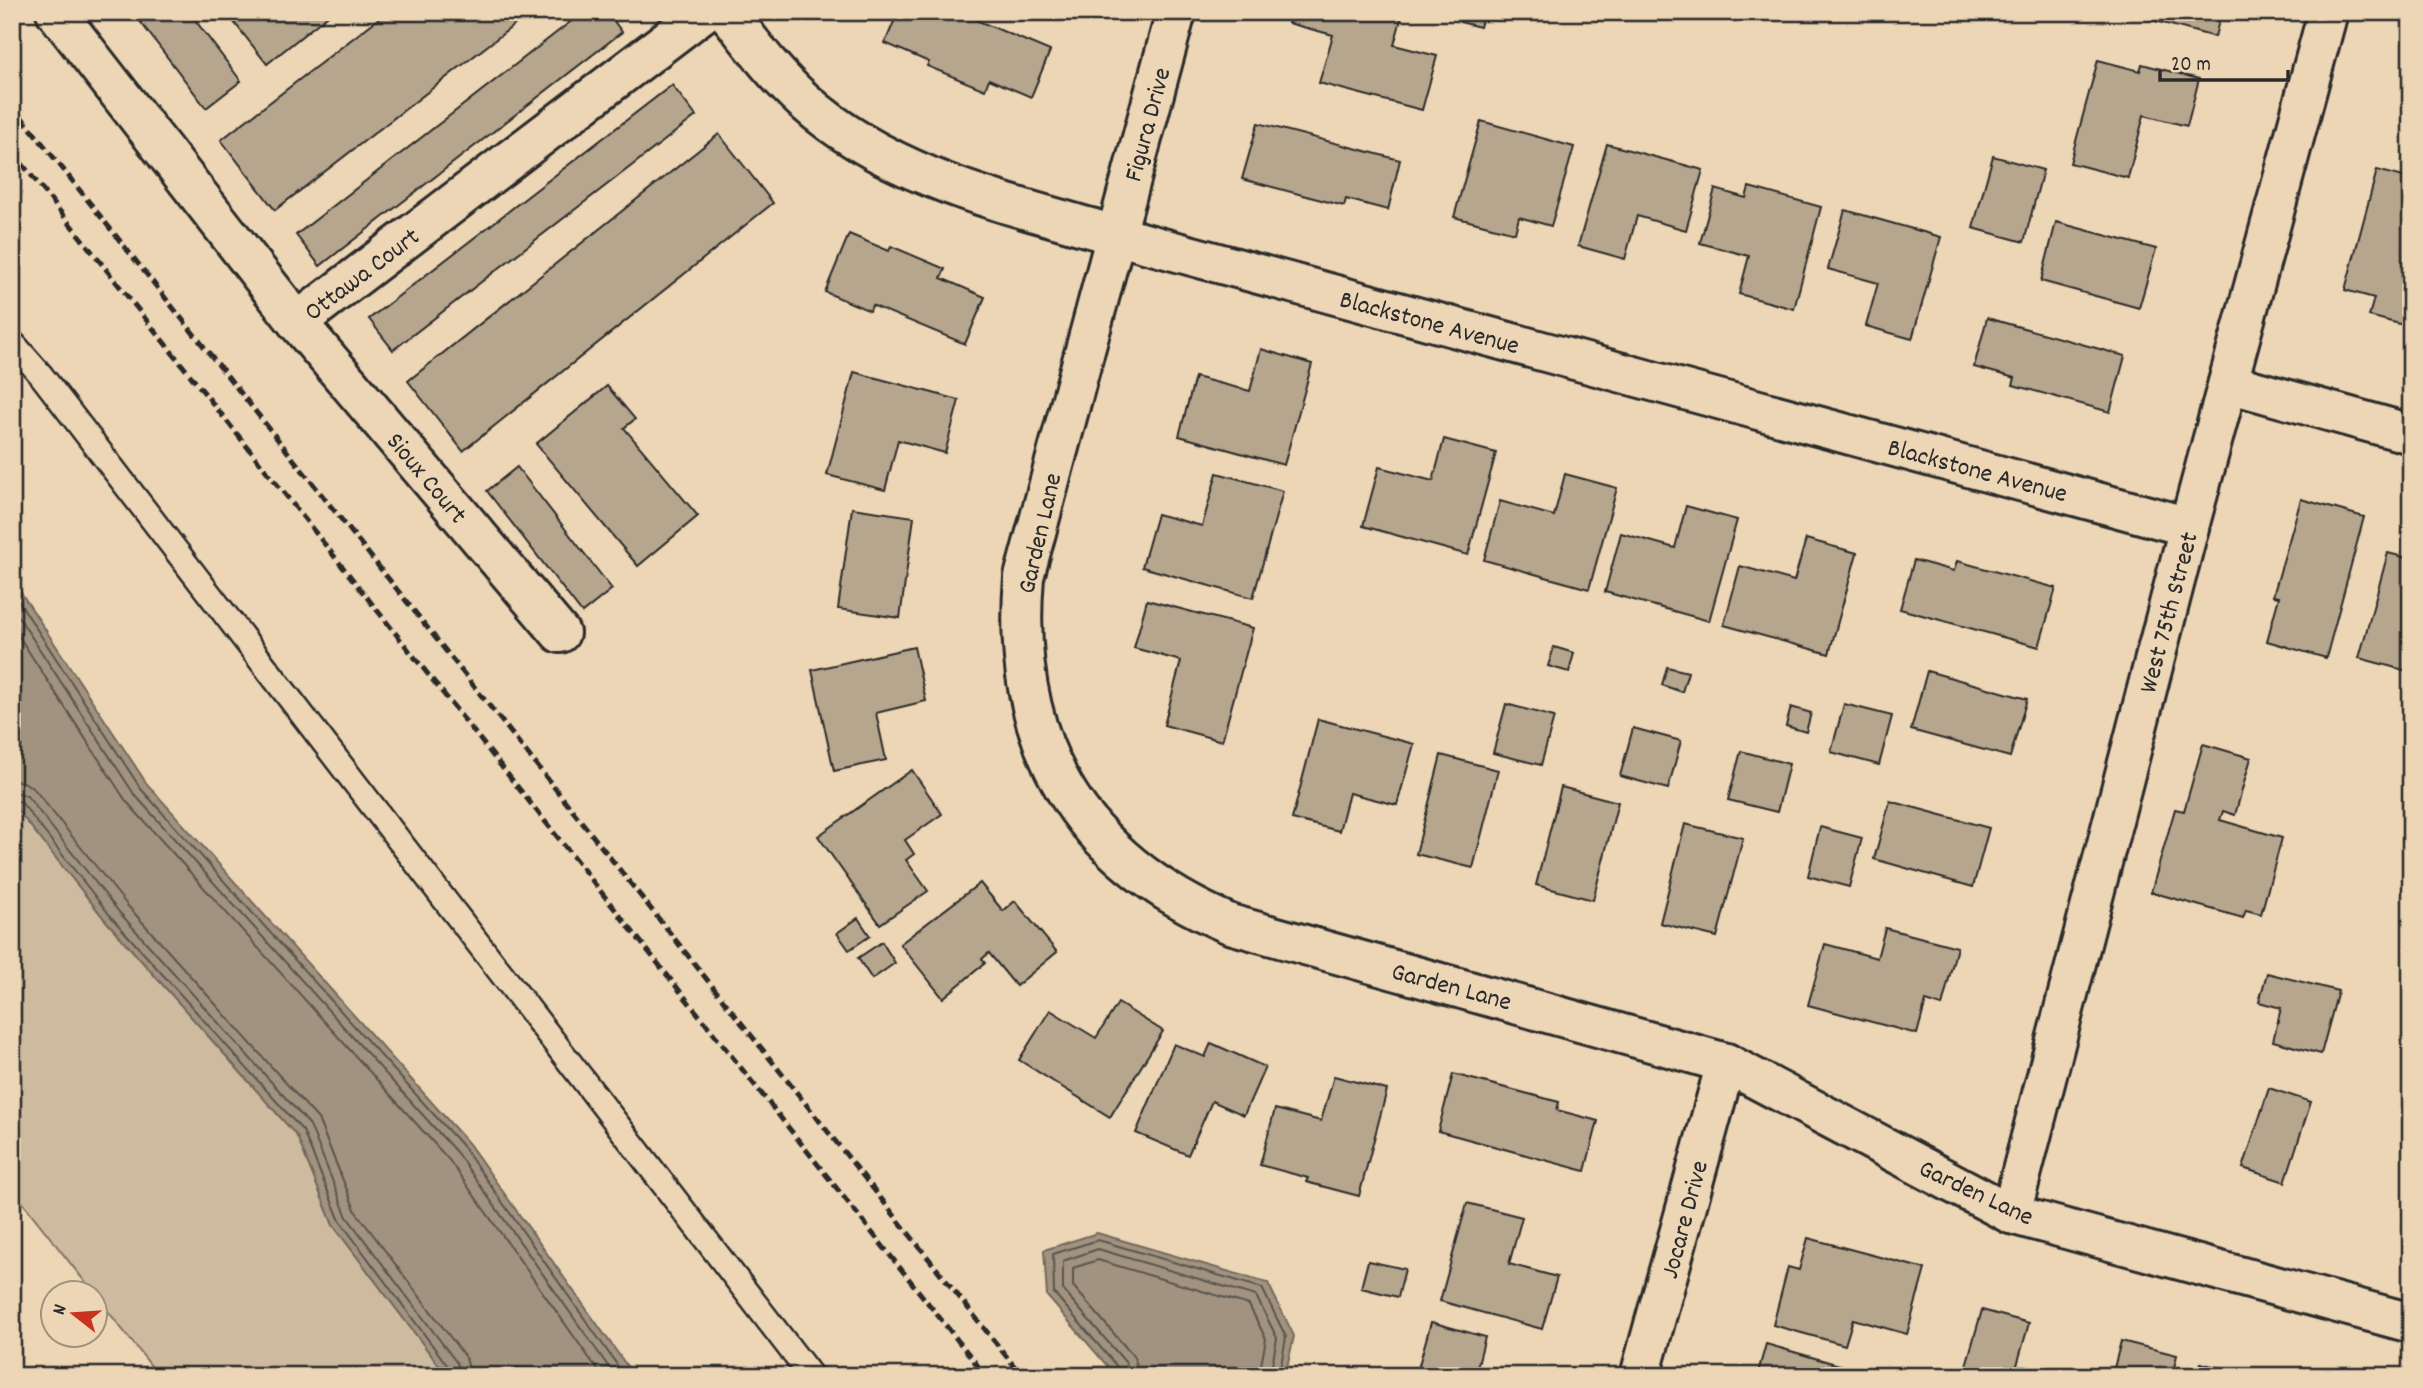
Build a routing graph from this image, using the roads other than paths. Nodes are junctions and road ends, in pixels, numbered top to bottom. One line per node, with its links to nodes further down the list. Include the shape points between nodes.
1 (56, 12): 7 (street, Ottawa Court)
2 (704, 12): 7 (street, Ottawa Court)
3 (727, 12): 6 (street, Blackstone Avenue, via 804,102 857,140 970,192)
4 (1176, 12): 6 (street, Figura Drive)
5 (2328, 12): 9 (street, West 75th Street)
6 (1115, 235): 11 (street, Blackstone Avenue); 13 (street, Garden Lane, via 1033,538 1021,618 1021,648 1033,719 1057,776 1076,806 1131,866 1165,891 1230,924)
7 (297, 322): 12 (street, Sioux Court)
8 (12, 342): 16 (lane)
9 (2228, 383): 10 (street); 11 (street, West 75th Street)
10 (2411, 434)
11 (2189, 527): 14 (street, West 75th Street)
12 (560, 632)
13 (1726, 1063): 14 (street, Garden Lane); 17 (street, Jocare Drive)
14 (2011, 1214): 15 (street, Garden Lane)
15 (2411, 1323)
16 (811, 1376)
17 (1640, 1376)

